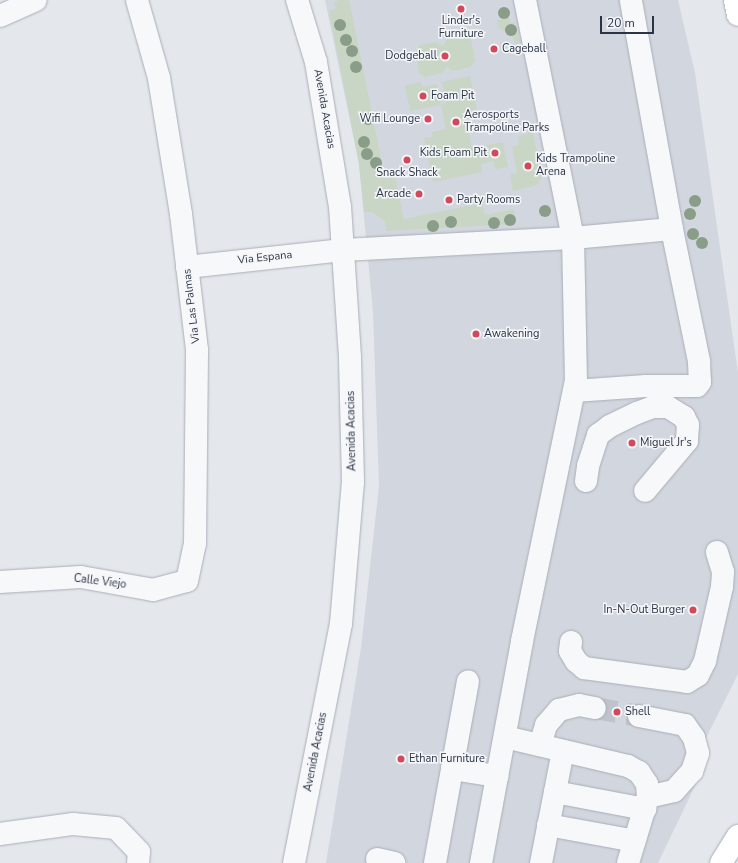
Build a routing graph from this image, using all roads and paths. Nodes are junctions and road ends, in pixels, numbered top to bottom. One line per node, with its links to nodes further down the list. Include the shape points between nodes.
1 (36, 0): 8 (street)
2 (137, 0): 12 (street, Via Las Palmas, via 159,78)
3 (298, 0): 11 (street, Avenida Acacias, via 316,62 340,207)
4 (526, 0): 10 (street)
5 (631, 0): 9 (street)
6 (735, 0): 7 (main road)
7 (738, 15)
8 (0, 16)
9 (672, 229): 10 (street, Via Espana); 13 (street, via 699,361 700,382 697,386 646,386)
10 (573, 238): 11 (street, Via Espana); 13 (street)
11 (343, 250): 12 (street, Via Espana); 35 (street, Avenida Acacias, via 350,357 353,490 341,624)
12 (187, 267): 18 (street, Via Las Palmas, via 197,350 196,544 187,581)
13 (574, 391): 23 (street)
14 (586, 481): 15 (street, via 598,435 610,426 642,411 653,407 668,407 684,417 688,425 687,441)
15 (645, 491)
16 (717, 552): 19 (street, via 723,572 722,587 705,661 698,674 687,682 584,668 570,651)
17 (0, 582): 18 (street, Calle Viejo, via 81,577)
18 (153, 590)
19 (571, 642)
20 (468, 681): 26 (street)
21 (595, 708): 24 (street, via 579,705 559,710 546,725)
22 (638, 716): 29 (street, via 685,725 694,738 698,753 692,771 674,791)
23 (505, 737): 24 (street); 27 (street)
24 (540, 745): 25 (street)
25 (563, 751): 28 (street); 29 (street, via 628,766 639,772 646,784)
26 (452, 770): 27 (street); 36 (street)
27 (497, 776): 37 (street)
28 (555, 792): 29 (street); 30 (street)
29 (647, 803): 33 (street)
30 (548, 825): 33 (street); 38 (street)
31 (0, 834): 34 (street, via 73,824 116,828)
32 (738, 836): 40 (main road)
33 (635, 841): 39 (street)
34 (139, 858)
35 (294, 863)
36 (435, 863)
37 (481, 863)
38 (541, 863)
39 (628, 863)
40 (721, 863)

